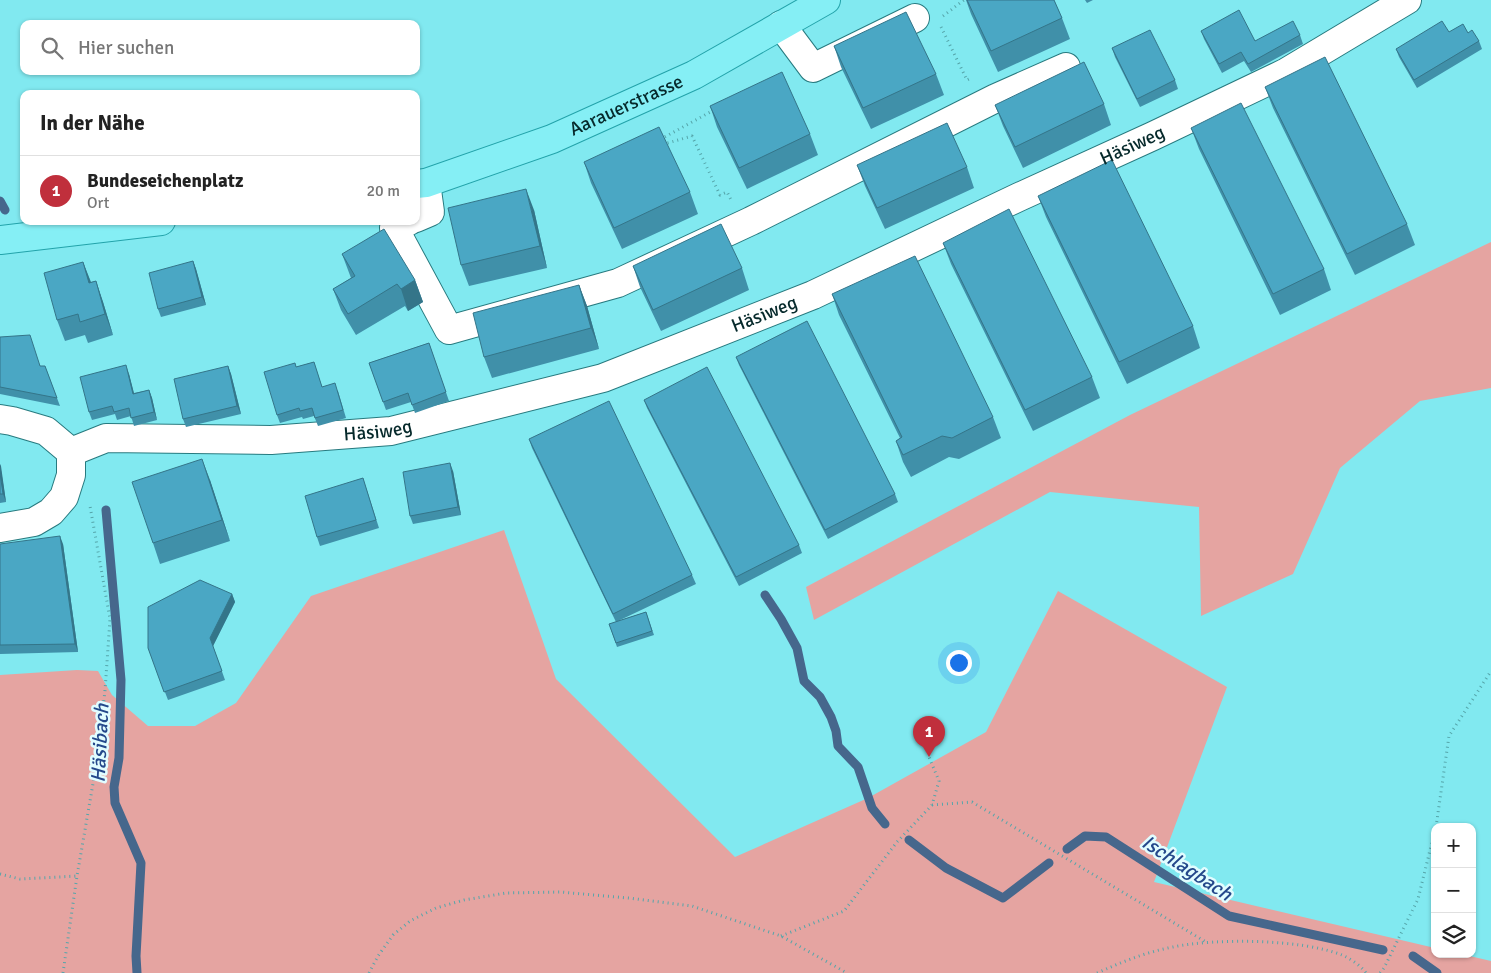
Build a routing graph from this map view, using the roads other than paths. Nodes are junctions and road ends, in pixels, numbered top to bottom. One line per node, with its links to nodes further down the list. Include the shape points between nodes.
1 (826, 0): 4 (main road, Aarauerstrasse)
2 (1407, 0): 12 (street, Häsiweg, via 1284,72 1153,136 813,294 603,378 391,431 271,440 106,438)
3 (915, 18): 4 (street, via 813,68)
4 (781, 26): 6 (main road, Aarauerstrasse, via 694,75 552,139)
5 (1066, 67): 9 (street, via 996,98 751,222 618,283 449,330 394,228)
6 (421, 184): 7 (street, via 430,212)
7 (420, 216)
8 (127, 225): 10 (main road)
9 (400, 225)
10 (6, 239)
11 (0, 419): 12 (street, via 46,431)
12 (71, 464): 13 (street, via 64,497 51,512 34,522)
13 (0, 528)

